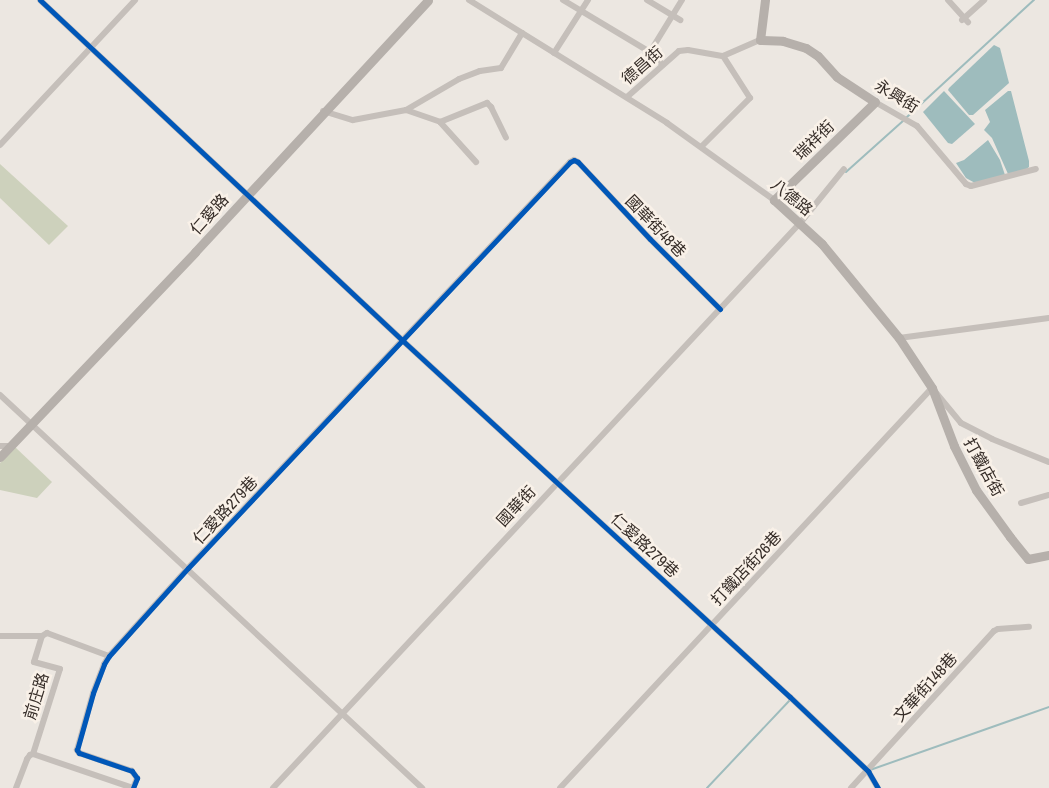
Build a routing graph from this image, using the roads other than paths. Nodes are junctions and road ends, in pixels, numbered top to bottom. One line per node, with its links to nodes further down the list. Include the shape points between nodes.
1 (40, 0): 17 (street, 仁愛路279巷)
2 (134, 0): 17 (street)
3 (428, 0): 25 (street, 仁愛路)
4 (469, 0): 15 (street, 八德路)
5 (563, 0): 12 (street)
6 (588, 0): 12 (street)
7 (647, 0): 13 (street)
8 (682, 0): 13 (street)
9 (765, 0): 16 (street)
10 (948, 0): 11 (street, via 965,20)
11 (984, 0)
12 (581, 11): 18 (street); 19 (street)
13 (672, 16): 14 (street); 19 (street)
14 (680, 20)
15 (522, 33): 18 (street, 八德路); 24 (street, via 501,68 459,79)
16 (760, 40): 20 (street); 23 (street, 永興街, via 783,41 806,48 837,77)
17 (91, 48): 28 (street); 34 (street, 仁愛路279巷)
18 (554, 52): 22 (street, 八德路)
19 (650, 52): 21 (street)
20 (723, 56): 21 (street, 德昌街, via 679,51); 29 (street, via 750,98)
21 (663, 66): 22 (street, 德昌街)
22 (627, 97): 29 (street, 八德路)
23 (875, 102): 33 (street, 永興街, via 917,126 966,184 971,186); 35 (street, 瑞祥街)
24 (406, 110): 25 (street, via 353,120); 26 (street)
25 (323, 111): 34 (street, 仁愛路)
26 (440, 122): 27 (street, via 487,103); 31 (street)
27 (506, 138)
28 (0, 145)
29 (702, 146): 35 (street, 八德路)
30 (574, 160): 37 (street, 國華街48巷); 40 (street, 仁愛路279巷)
31 (476, 162)
32 (844, 169): 36 (street, 國華街)
33 (1036, 169)
34 (247, 194): 40 (street, 仁愛路279巷); 43 (street, 仁愛路)
35 (774, 200): 36 (street, 八德路)
36 (801, 222): 37 (street, 國華街); 39 (street, 八德路, via 847,272)
37 (720, 309): 48 (street, 國華街)
38 (1049, 318): 39 (street)
39 (900, 338): 41 (street, 八德路)
40 (402, 340): 48 (street, 仁愛路279巷); 52 (street, 仁愛路279巷)
41 (932, 388): 47 (street, 八德路, via 961,423); 51 (street, 打鐵店街, via 954,446 976,490 1028,560); 53 (street, 打鐵店街26巷)
42 (0, 395): 43 (street)
43 (31, 424): 45 (street); 52 (street)
44 (0, 446): 45 (street)
45 (10, 446): 46 (street)
46 (0, 457)
47 (1049, 462)
48 (557, 481): 53 (street, 仁愛路279巷); 58 (street, 國華街)
49 (1049, 495): 50 (street)
50 (1021, 503)
51 (1049, 555)
52 (188, 568): 57 (street, 仁愛路279巷); 58 (street)
53 (712, 624): 60 (street, 仁愛路279巷); 65 (street, 打鐵店街26巷)
54 (1029, 627): 60 (street, 文華街148巷, via 994,631)
55 (0, 636): 56 (street)
56 (42, 636): 57 (street, via 47,633); 59 (street, 前庄路, via 34,662 60,669)
57 (109, 656): 62 (street, 仁愛路279巷, via 93,693 76,750 132,771 137,778)
58 (343, 714): 63 (street, 國華街); 64 (street)
59 (33, 754): 61 (street, 前庄路); 62 (street)
60 (869, 769): 66 (street, 文華街148巷); 67 (street, 仁愛路279巷)
61 (16, 788)
62 (133, 788)
63 (273, 788)
64 (422, 788)
65 (560, 788)
66 (851, 788)
67 (878, 788)

